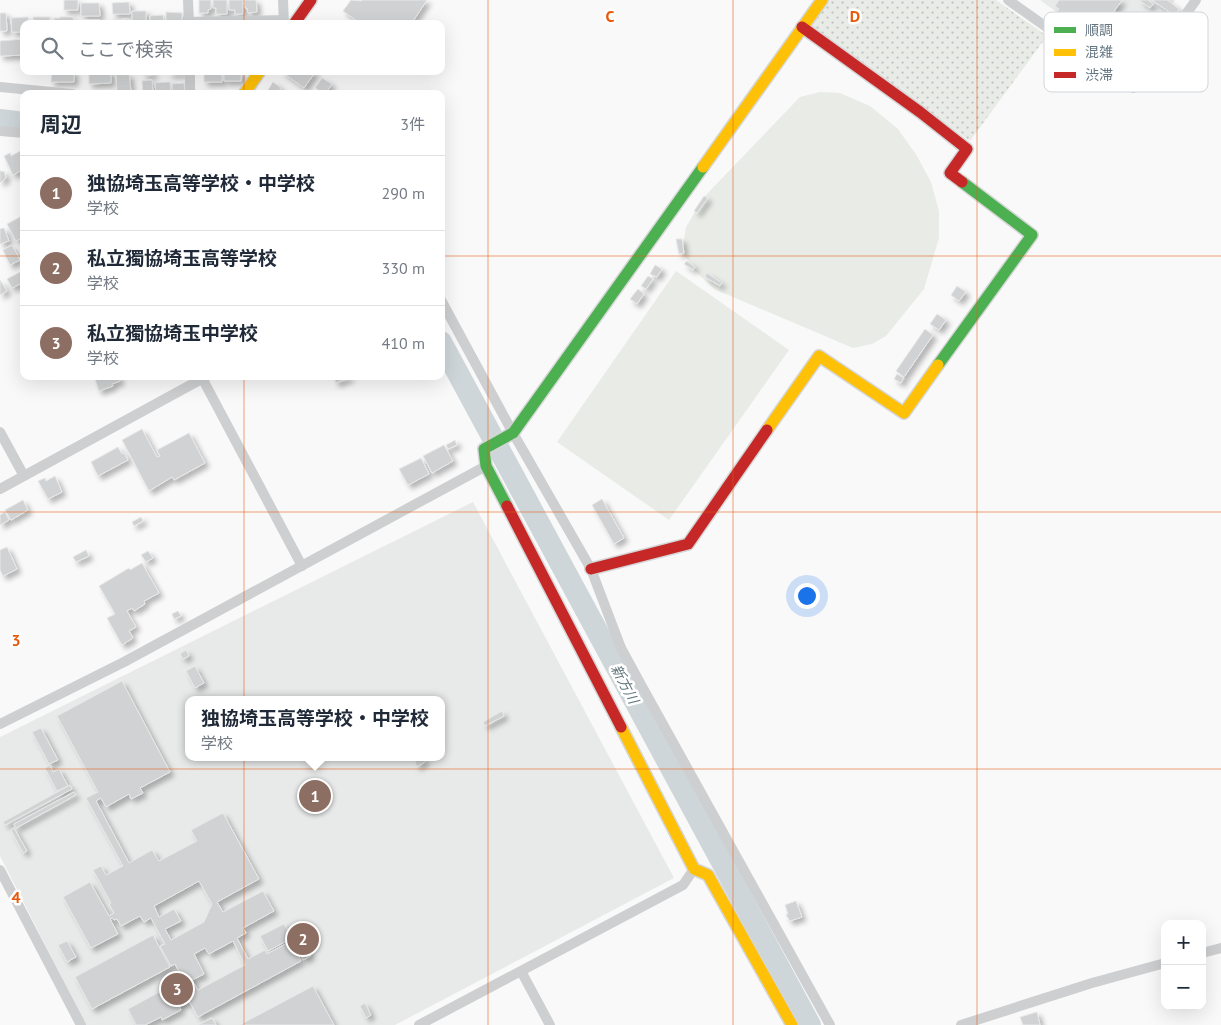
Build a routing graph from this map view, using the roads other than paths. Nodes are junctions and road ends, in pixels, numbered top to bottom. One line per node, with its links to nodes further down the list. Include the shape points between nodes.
1 (188, 0): 8 (street)
2 (283, 0): 9 (street)
3 (311, 0): 10 (street)
4 (822, 0): 12 (street)
5 (1008, 0): 11 (street)
6 (1196, 0): 7 (street)
7 (1187, 12)
8 (189, 20)
9 (286, 20)
10 (290, 20)
11 (1044, 25)
12 (802, 27): 25 (street); 30 (street, via 967,150 950,173 1032,235 904,413 819,356 688,544)
13 (190, 75): 17 (street)
14 (257, 75): 18 (street)
15 (0, 86): 16 (street)
16 (36, 90)
17 (190, 90)
18 (247, 90)
19 (0, 131): 20 (street)
20 (20, 133)
21 (445, 308): 25 (street)
22 (199, 380): 27 (street)
23 (206, 380): 29 (street)
24 (0, 432): 27 (street)
25 (508, 436): 26 (street, via 484,449); 30 (street)
26 (486, 466): 29 (street); 32 (street)
27 (24, 476): 28 (street)
28 (0, 488)
29 (302, 566): 31 (street, via 124,662)
30 (590, 569): 42 (street, via 621,648)
31 (0, 724)
32 (694, 869): 37 (street, via 683,886); 41 (street, via 708,875)
33 (1, 875): 38 (street)
34 (1221, 948): 35 (street)
35 (1206, 952)
36 (1161, 965): 43 (street, via 1092,983)
37 (521, 971): 39 (street); 40 (street)
38 (81, 1025)
39 (419, 1025)
40 (550, 1025)
41 (792, 1025)
42 (830, 1025)
43 (962, 1025)

